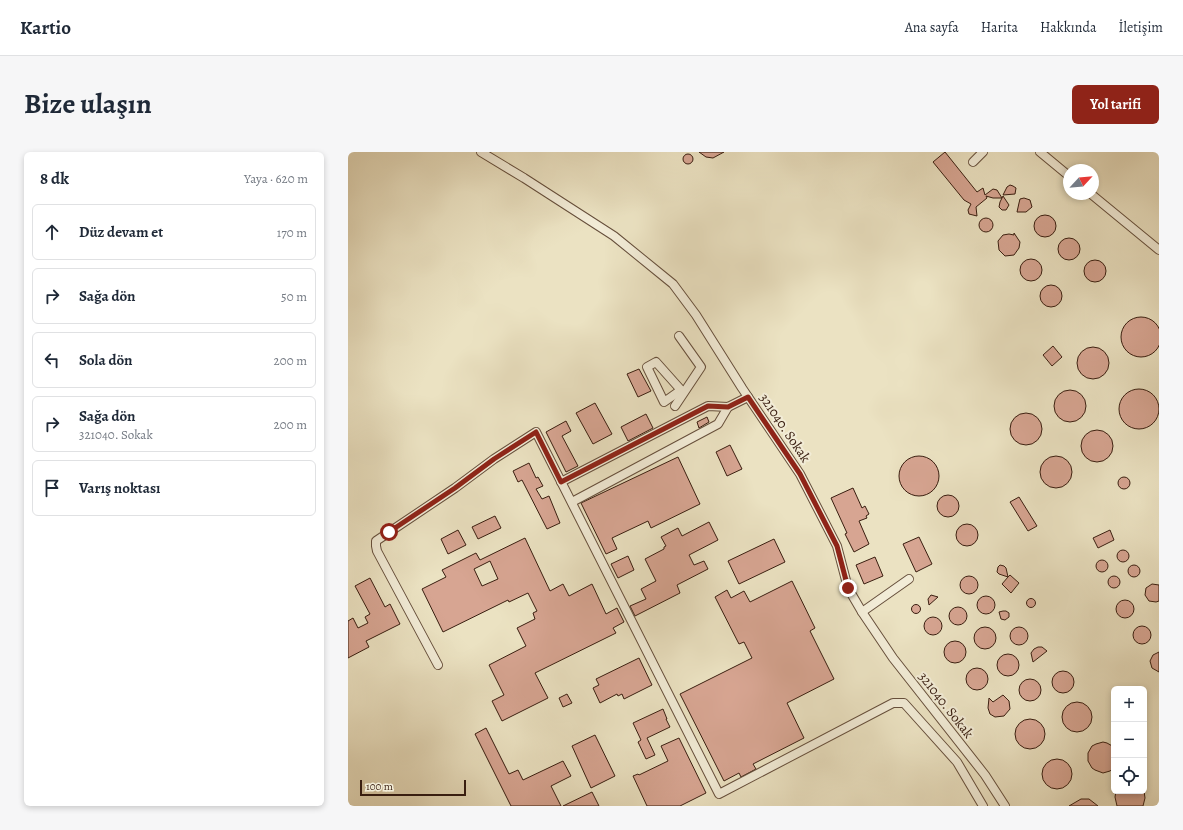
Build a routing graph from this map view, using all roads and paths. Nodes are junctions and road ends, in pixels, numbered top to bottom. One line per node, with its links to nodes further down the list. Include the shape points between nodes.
1 (481, 152): 10 (street, 321040. Sokak, via 614,236 673,284 696,315)
2 (983, 152): 4 (street)
3 (1040, 152): 5 (street)
4 (973, 162)
5 (1063, 171)
6 (1098, 200): 7 (street)
7 (1159, 250)
8 (679, 336): 11 (street, via 701,367)
9 (670, 397): 9 (street, via 681,390 656,362 647,367 664,402); 11 (street)
10 (748, 397): 12 (street); 17 (street, 321040. Sokak, via 800,474 837,546 848,588)
11 (675, 406): 13 (street)
12 (728, 407): 13 (street, via 708,406); 15 (street, via 718,424)
13 (682, 419): 14 (street)
14 (561, 482): 15 (street); 18 (street, via 536,432 376,541 377,551)
15 (572, 502): 19 (street, via 719,794 893,703 904,703 957,762)
16 (909, 579): 17 (street)
17 (862, 612): 20 (street, 321040. Sokak, via 893,658 985,775)
18 (438, 664)
19 (983, 806)
20 (1004, 806)

